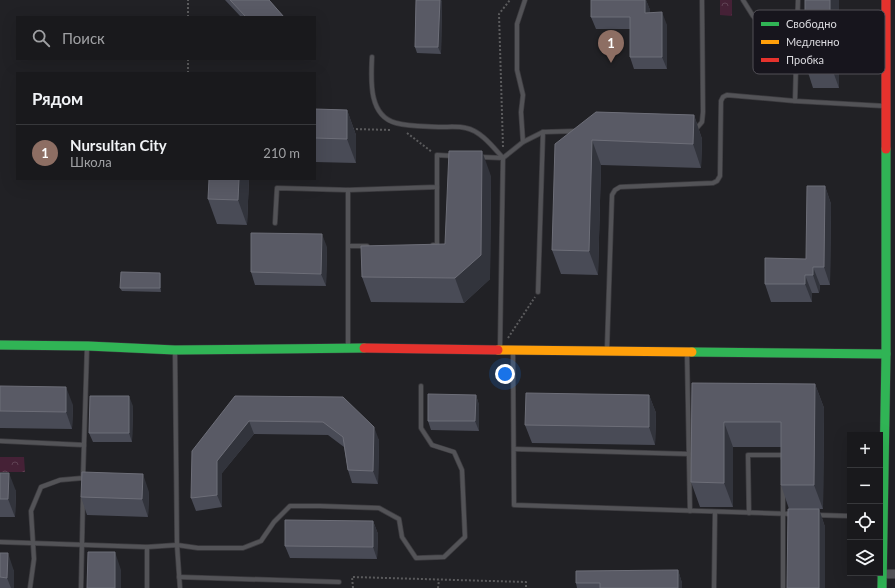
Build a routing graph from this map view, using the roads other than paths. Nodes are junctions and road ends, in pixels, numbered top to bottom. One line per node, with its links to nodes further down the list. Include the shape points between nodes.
1 (525, 0): 15 (lane, via 517,24 517,70 523,94 520,112)
2 (702, 0): 12 (lane, via 702,122 696,129)
3 (743, 0): 7 (lane)
4 (798, 0): 6 (lane)
5 (886, 0): 11 (street)
6 (798, 10)
7 (753, 16)
8 (372, 57): 18 (lane, via 374,101 385,118 395,123 414,126 466,128 483,137)
9 (796, 74): 10 (lane)
10 (795, 101): 11 (lane); 32 (lane, via 727,95 723,98 720,176 713,183 615,190 612,195)
11 (886, 106): 34 (street)
12 (688, 129)
13 (581, 131): 14 (lane)
14 (543, 132): 15 (lane); 25 (lane)
15 (523, 142): 18 (lane)
16 (459, 156): 19 (lane, via 437,155)
17 (474, 156): 18 (lane)
18 (503, 158): 30 (lane)
19 (437, 187): 20 (lane); 24 (lane, via 437,246)
20 (348, 190): 21 (lane, via 277,188); 22 (lane)
21 (275, 223)
22 (349, 246): 23 (lane); 28 (lane)
23 (372, 246)
24 (430, 246)
25 (538, 292)
26 (0, 345): 27 (street)
27 (88, 346): 29 (street); 37 (lane)
28 (348, 348): 29 (street); 30 (street)
29 (175, 350): 56 (lane)
30 (500, 350): 31 (street)
31 (513, 350): 32 (street); 38 (lane)
32 (607, 351): 33 (street)
33 (687, 352): 34 (street); 39 (lane)
34 (891, 354): 45 (street)
35 (421, 386): 56 (lane, via 421,428 432,445 454,452 462,470 465,537 444,557 416,558 402,537 399,519 379,508 290,506 274,522 261,541 243,548)
36 (0, 441): 37 (lane)
37 (84, 445): 42 (lane)
38 (514, 449): 39 (lane); 46 (lane, via 514,505)
39 (689, 454): 46 (lane)
40 (783, 463): 48 (lane, via 783,455 748,455)
41 (783, 477): 49 (lane)
42 (83, 478): 43 (lane); 54 (lane, via 60,480 41,487 30,511)
43 (83, 486)
44 (83, 493): 55 (lane)
45 (882, 504)
46 (690, 511): 47 (lane)
47 (715, 512): 48 (lane); 67 (lane)
48 (749, 513): 49 (lane)
49 (783, 514): 50 (lane); 68 (lane)
50 (798, 515)
51 (813, 515): 52 (lane)
52 (847, 516)
53 (0, 542): 54 (lane)
54 (33, 544): 55 (lane); 63 (lane, via 34,559)
55 (82, 546): 57 (lane); 64 (lane)
56 (178, 546): 57 (lane); 61 (lane)
57 (147, 547): 65 (lane)
58 (883, 574): 59 (street)
59 (895, 574)
60 (882, 576): 69 (street)
61 (179, 577): 62 (lane); 66 (lane)
62 (339, 582)
63 (30, 588)
64 (81, 588)
65 (147, 588)
66 (180, 588)
67 (714, 588)
68 (783, 588)
69 (882, 588)

